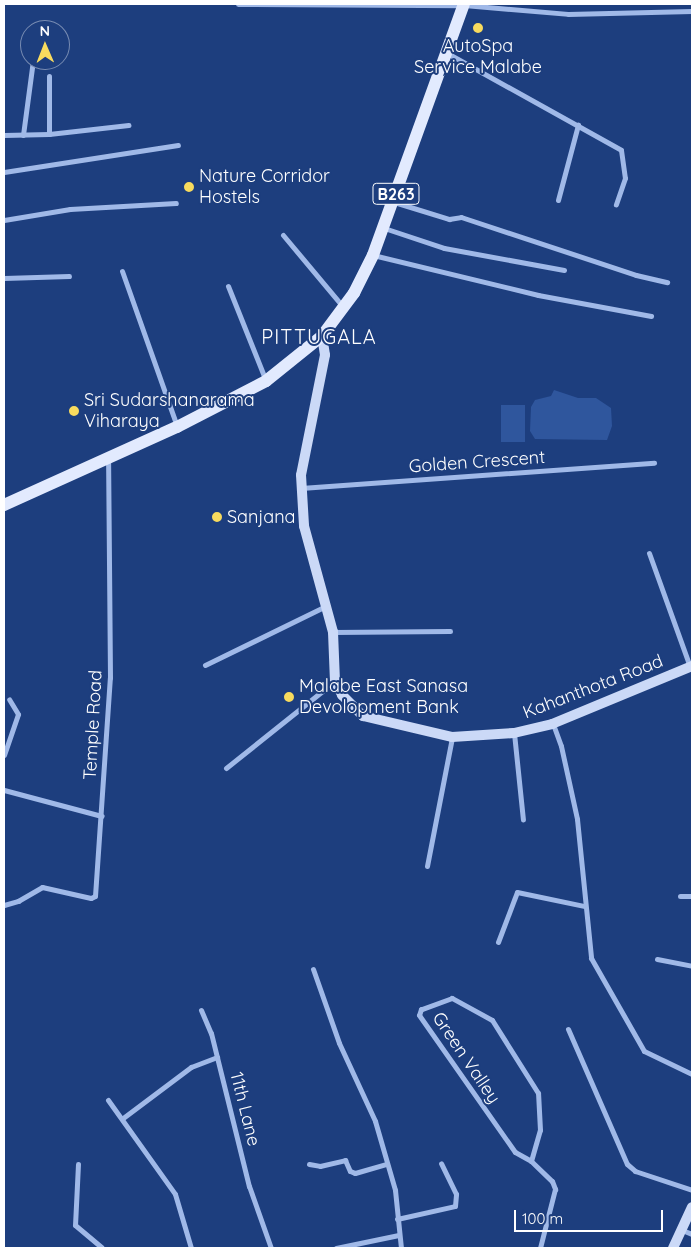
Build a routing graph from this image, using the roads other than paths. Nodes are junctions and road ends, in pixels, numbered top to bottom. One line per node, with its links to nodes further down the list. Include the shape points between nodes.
1 (238, 4): 3 (street)
2 (464, 4): 3 (street); 4 (street, via 568,14); 5 (main road, B263)
3 (378, 5)
4 (692, 11)
5 (445, 52): 9 (street); 16 (main road, B263)
6 (32, 70): 12 (street)
7 (49, 76): 10 (street)
8 (128, 125): 10 (street)
9 (578, 125): 15 (street); 18 (street, via 621,150 625,178)
10 (49, 134): 12 (street)
11 (4, 135): 12 (street)
12 (23, 135)
13 (178, 145): 14 (street)
14 (4, 172)
15 (558, 200)
16 (394, 202): 20 (main road, B263); 27 (street, via 449,219 461,217 636,276)
17 (176, 203): 19 (street, via 70,209)
18 (616, 204)
19 (4, 220)
20 (384, 228): 22 (main road, B263); 23 (street, via 444,248)
21 (283, 235): 29 (street)
22 (372, 255): 29 (main road, B263); 30 (street, via 529,293)
23 (564, 270)
24 (122, 271): 33 (street)
25 (69, 276): 26 (street)
26 (4, 278)
27 (667, 282)
28 (228, 286): 32 (street)
29 (344, 308): 31 (main road, B263)
30 (650, 316)
31 (322, 336): 32 (main road, B263); 36 (main road, via 325,355)
32 (266, 381): 33 (main road, B263)
33 (177, 427): 34 (main road, B263)
34 (108, 458): 37 (main road, B263); 52 (street, Temple Road, via 110,678)
35 (654, 463): 36 (street, Golden Crescent)
36 (301, 488): 39 (main road, via 304,526)
37 (4, 505)
38 (649, 552): 43 (street)
39 (328, 605): 41 (main road); 42 (street)
40 (450, 631): 41 (street)
41 (334, 632): 44 (main road)
42 (205, 665)
43 (691, 666): 46 (main road, Kahanthota Road)
44 (335, 681): 48 (main road, Kahanthota Road, via 342,695 363,716); 50 (street)
45 (9, 699): 49 (street, via 18,714)
46 (552, 724): 47 (main road, Kahanthota Road); 58 (street, via 561,746 578,819)
47 (514, 734): 48 (main road, Kahanthota Road); 53 (street)
48 (452, 737): 54 (street)
49 (4, 755)
50 (226, 768)
51 (4, 790): 52 (street)
52 (102, 816): 57 (street, Temple Road, via 95,896 91,898 42,887)
53 (523, 820)
54 (427, 866)
55 (680, 896): 56 (street)
56 (692, 896)
57 (4, 905)
58 (584, 906): 59 (street, via 518,892); 66 (street, via 591,958 644,1051)
59 (498, 942)
60 (657, 960): 61 (street)
61 (692, 966)
62 (313, 969): 73 (street, via 339,1043 375,1120)
63 (201, 1010): 65 (street)
64 (568, 1029): 74 (street, via 626,1164 635,1171)
65 (217, 1057): 68 (street, 11th Lane, via 184,1071); 81 (street, 11th Lane, via 249,1186)
66 (692, 1074)
67 (108, 1100): 68 (street)
68 (123, 1118): 80 (street, via 175,1194)
69 (531, 1161): 69 (street, Green Valley, via 540,1130 538,1093 492,1020 452,998 421,1009 419,1015 491,1120 515,1152); 84 (street, Green Valley, via 552,1181 555,1189)
70 (441, 1163): 76 (street, via 456,1194 456,1206)
71 (78, 1164): 79 (street, via 75,1225)
72 (309, 1164): 73 (street, via 320,1166 345,1160 350,1171 355,1172)
73 (386, 1164): 76 (street, via 395,1190)
74 (692, 1190)
75 (692, 1207): 77 (main road)
76 (397, 1219): 78 (street)
77 (687, 1232): 85 (main road)
78 (399, 1235): 82 (street); 83 (street)
79 (102, 1248)
80 (191, 1248)
81 (271, 1248)
82 (336, 1248)
83 (400, 1248)
84 (540, 1248)
85 (673, 1248)

